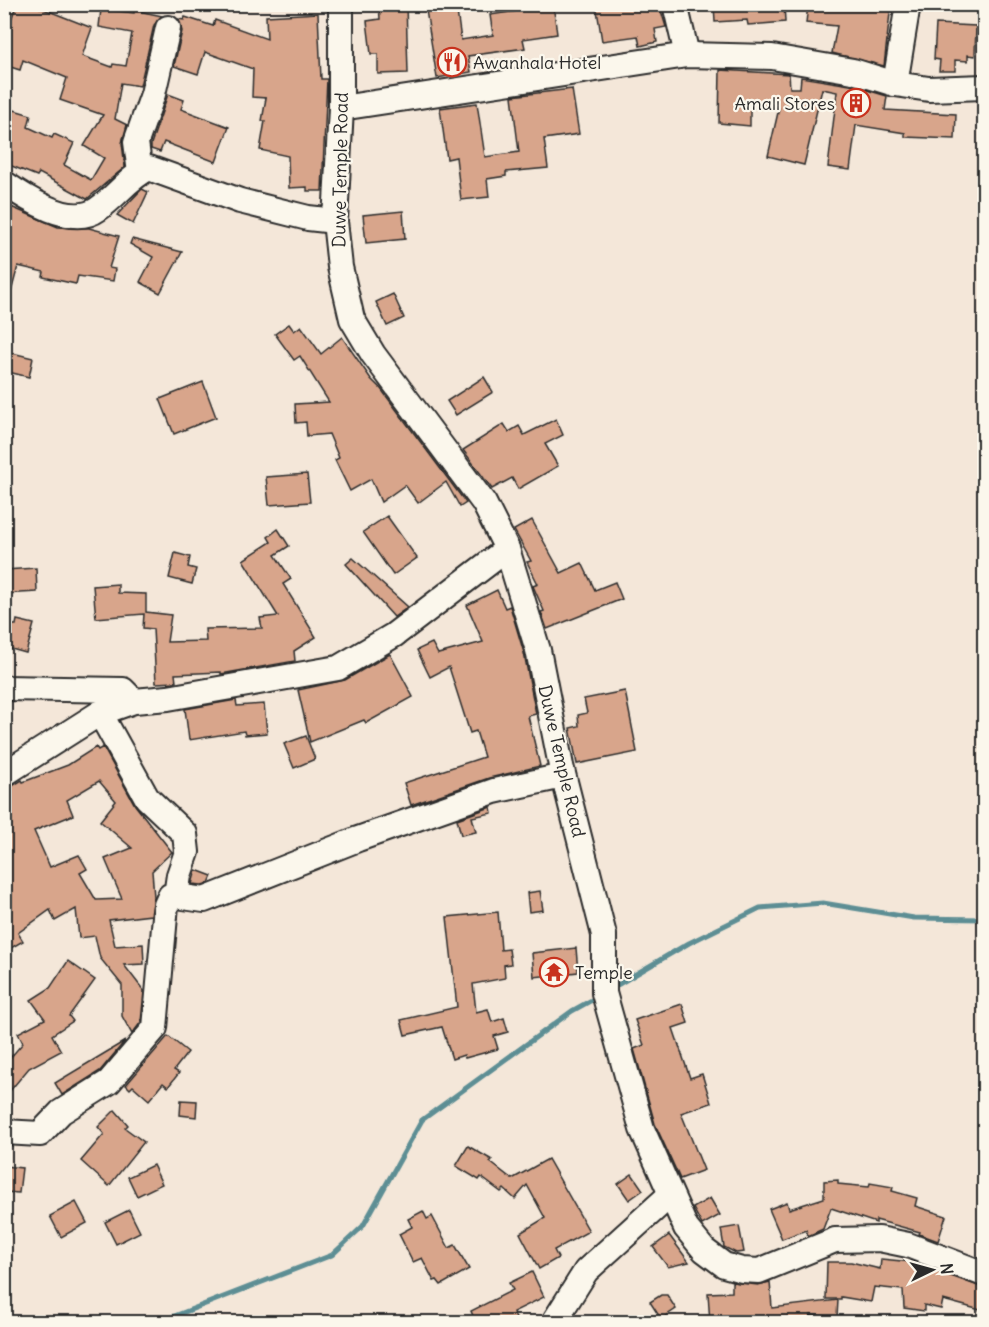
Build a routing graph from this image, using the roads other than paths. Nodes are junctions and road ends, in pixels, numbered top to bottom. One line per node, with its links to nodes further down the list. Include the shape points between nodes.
1 (340, 4): 8 (street, Duwe Temple Road)
2 (675, 4): 5 (street)
3 (908, 4): 6 (street)
4 (168, 28): 9 (street, via 153,94 136,142)
5 (687, 55): 6 (street, via 771,57 853,71); 8 (street)
6 (895, 84): 7 (street, via 929,89)
7 (984, 87)
8 (341, 108): 11 (street, Duwe Temple Road)
9 (140, 172): 10 (street, via 98,209 85,215 66,214 23,196); 11 (street, via 149,168 166,172 240,201)
10 (4, 183)
11 (335, 221): 12 (street, Duwe Temple Road, via 352,319 373,354 484,503)
12 (507, 549): 14 (street, via 394,635 338,668 168,699); 17 (street, Duwe Temple Road, via 538,650)
13 (4, 688): 14 (street, via 123,690)
14 (134, 701): 15 (street)
15 (100, 713): 16 (street); 18 (street, via 147,798 185,834 187,852)
16 (4, 774)
17 (563, 776): 18 (street, via 494,790 204,900); 20 (street, Duwe Temple Road, via 604,935 604,993 642,1129)
18 (176, 897): 19 (street, via 170,896 166,905 155,1028 109,1082 61,1112 40,1134)
19 (4, 1132)
20 (670, 1195): 21 (street, Duwe Temple Road, via 686,1228 704,1250 724,1265 742,1270 759,1271 835,1240 879,1239 908,1245); 22 (street, via 586,1271)
21 (984, 1274)
22 (554, 1323)

